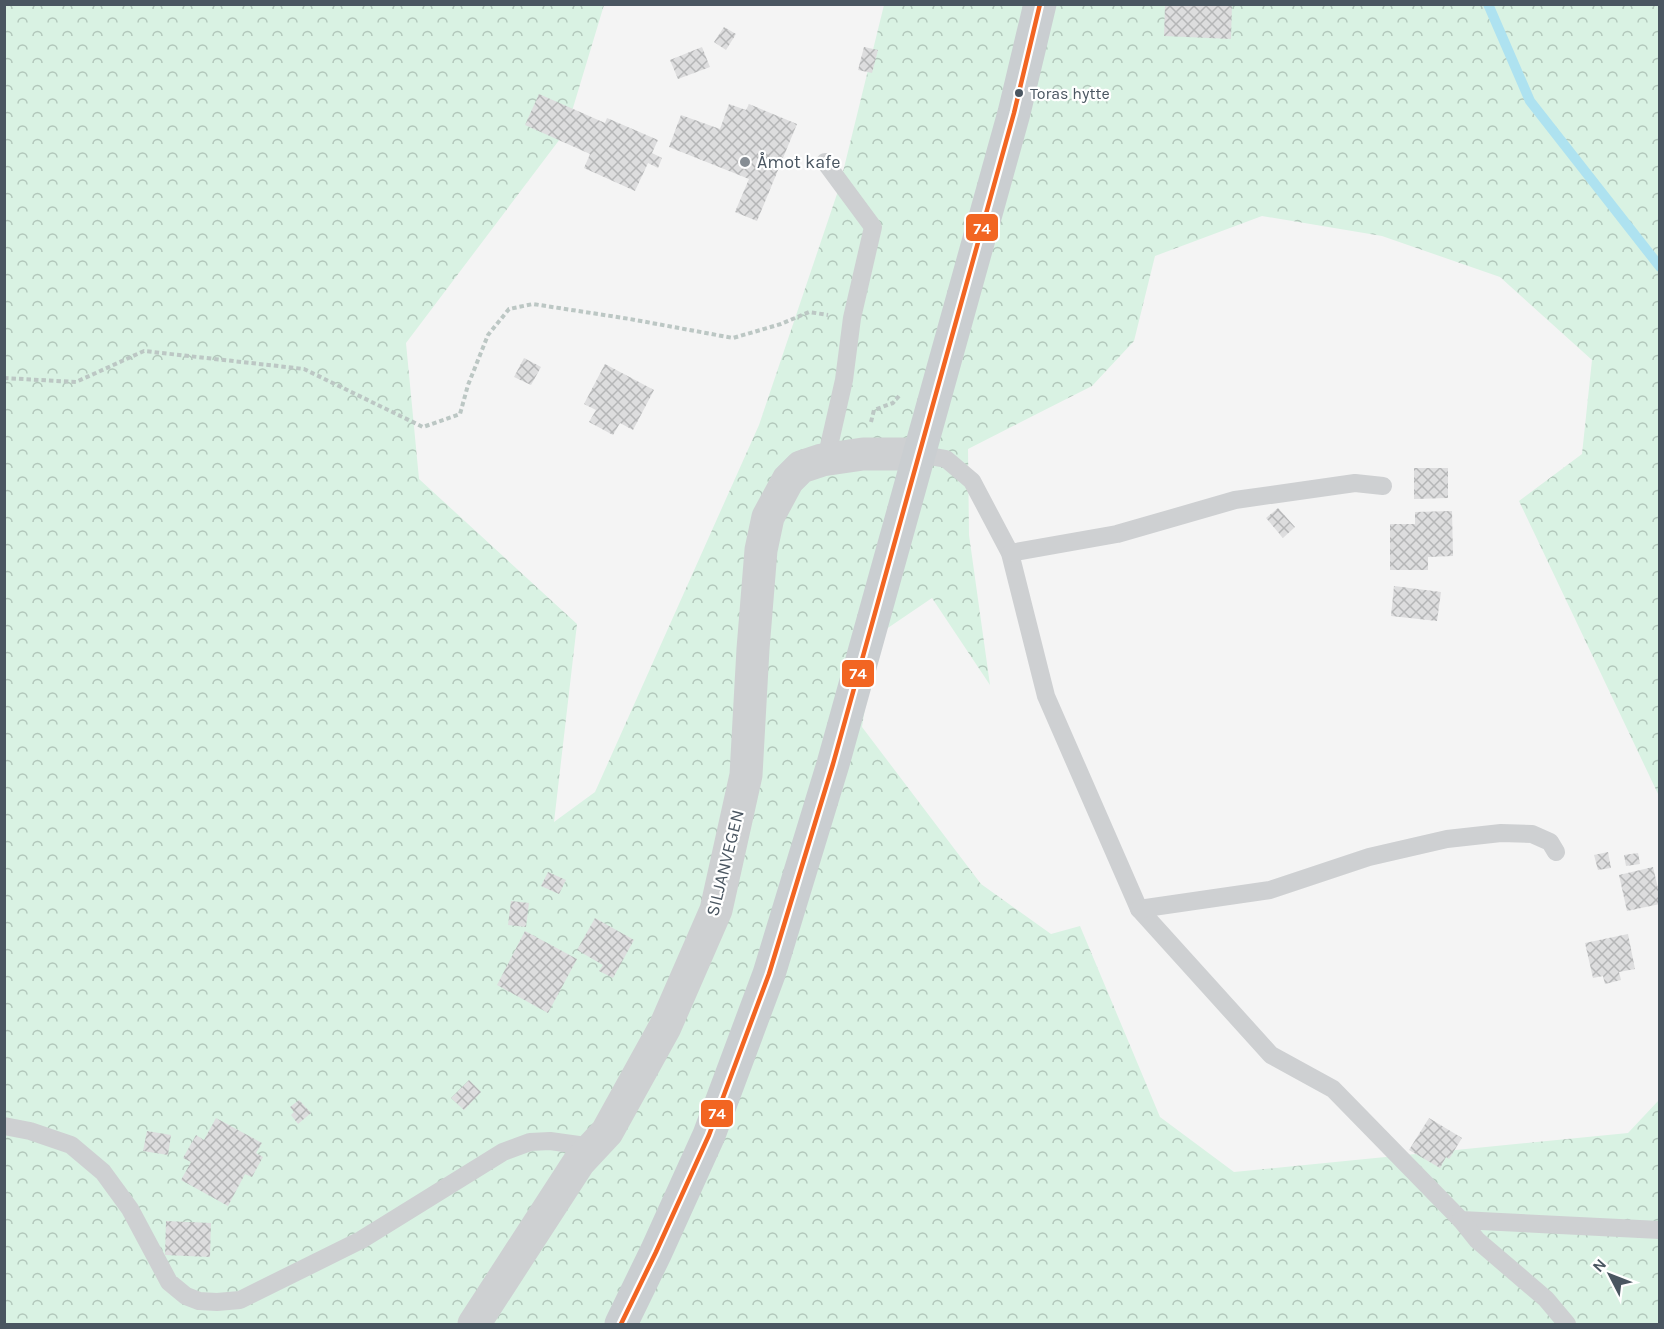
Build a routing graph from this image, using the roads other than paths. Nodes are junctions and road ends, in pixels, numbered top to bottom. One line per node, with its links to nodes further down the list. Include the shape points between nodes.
1 (1040, 4): 3 (main road, via 1014,113)
2 (825, 162): 4 (lane, via 873,227)
3 (918, 454): 4 (street, SILJANVEGEN); 6 (lane, via 946,459 972,481); 14 (main road, via 833,764 769,974 709,1134)
4 (826, 459): 10 (street, SILJANVEGEN, via 801,467 788,480 768,518 753,638 746,775 716,910 665,1027 607,1132)
5 (1383, 486): 6 (lane, via 1355,483 1235,500 1117,534)
6 (1010, 553): 8 (lane, via 1046,696)
7 (1556, 852): 8 (lane, via 1550,842 1532,834 1447,839 1369,857 1270,890)
8 (1139, 909): 11 (lane, via 1271,1055 1333,1089)
9 (4, 1126): 10 (lane, via 71,1145 103,1172 130,1209 169,1282 186,1296 218,1302 240,1300 361,1240 504,1152 530,1142)
10 (593, 1147): 13 (street, SILJANVEGEN, via 579,1162)
11 (1461, 1220): 12 (lane); 15 (lane, via 1477,1240 1546,1299)
12 (1659, 1230)
13 (474, 1324)
14 (621, 1324)
15 (1567, 1324)

